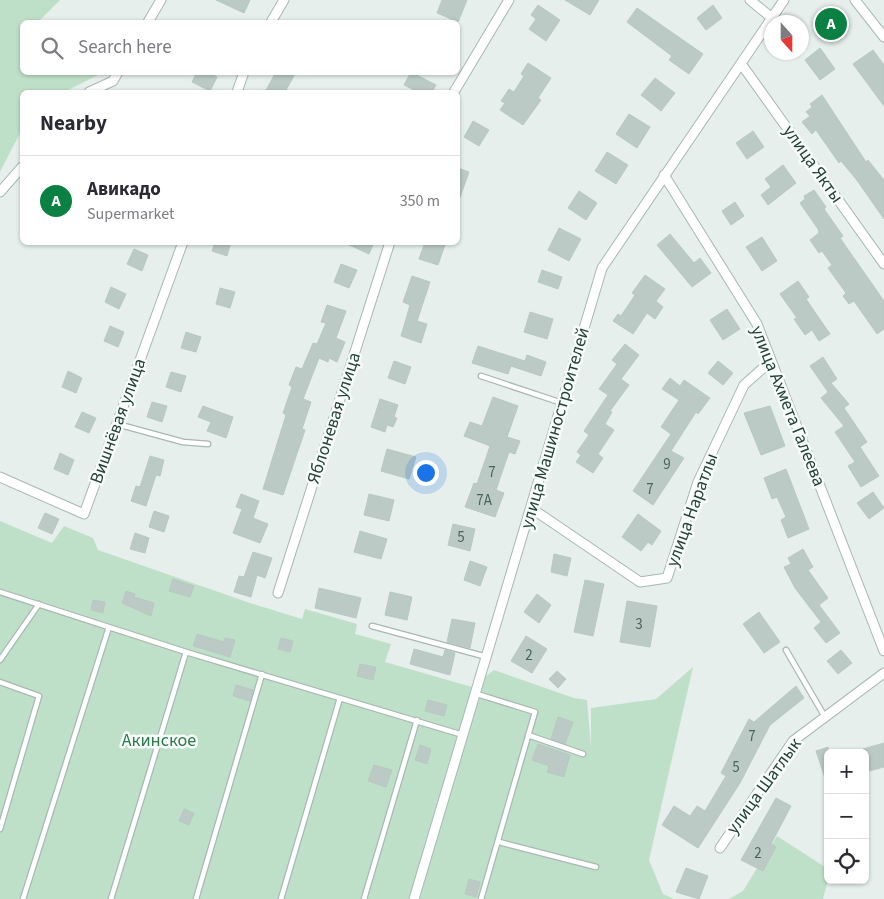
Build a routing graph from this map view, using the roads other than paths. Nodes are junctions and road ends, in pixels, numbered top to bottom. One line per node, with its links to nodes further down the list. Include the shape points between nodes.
1 (161, 0): 9 (street)
2 (284, 0): 10 (street)
3 (509, 0): 18 (street)
4 (750, 0): 7 (street)
5 (784, 0): 8 (street, улица Машиностроителей)
6 (855, 0): 12 (street)
7 (768, 15)
8 (774, 15)
9 (149, 20)
10 (272, 20)
11 (764, 30): 13 (street, улица Машиностроителей)
12 (884, 37)
13 (742, 64): 20 (street, улица Машиностроителей); 24 (street, улица Якты)
14 (116, 75): 16 (street, via 113,81)
15 (243, 75): 17 (street)
16 (93, 90)
17 (238, 90)
18 (455, 90)
19 (20, 169): 21 (street)
20 (664, 175): 25 (street, улица Ахмета Галеева, via 757,324); 27 (street, улица Машиностроителей, via 602,268)
21 (0, 192)
22 (182, 245): 28 (street, Вишнёвая улица)
23 (389, 245): 33 (street, Яблоневая улица)
24 (884, 264)
25 (771, 361): 31 (street, улица Наратлы, via 744,385 698,482 667,578 640,582); 39 (street, улица Ахмета Галеева)
26 (481, 376): 27 (lane)
27 (562, 403): 31 (street, улица Машиностроителей)
28 (117, 424): 29 (lane, via 183,442); 30 (street, Вишнёвая улица, via 84,514)
29 (208, 444)
30 (0, 477)
31 (531, 508): 40 (street, улица Машиностроителей)
32 (0, 592): 34 (lane)
33 (278, 592)
34 (39, 604): 36 (lane); 41 (lane)
35 (372, 626): 40 (lane)
36 (109, 627): 38 (lane); 56 (lane)
37 (786, 650): 47 (lane)
38 (186, 652): 43 (lane); 57 (lane)
39 (884, 652)
40 (487, 657): 45 (street, улица Машиностроителей)
41 (0, 660)
42 (884, 673): 47 (street, улица Шатлык)
43 (262, 674): 46 (lane); 58 (lane)
44 (0, 682): 52 (lane, via 39,696)
45 (477, 694): 49 (lane, via 534,712); 50 (street, улица Машиностроителей)
46 (340, 698): 48 (lane); 59 (lane)
47 (825, 717): 54 (street, улица Шатлык, via 793,741)
48 (417, 720): 50 (lane); 60 (lane)
49 (528, 734): 51 (lane); 53 (lane)
50 (464, 735): 61 (street, улица Машиностроителей)
51 (583, 754)
52 (0, 829)
53 (499, 842): 55 (lane); 62 (lane)
54 (720, 848)
55 (596, 867)
56 (23, 899)
57 (111, 899)
58 (196, 899)
59 (281, 899)
60 (364, 899)
61 (414, 899)
62 (481, 899)

